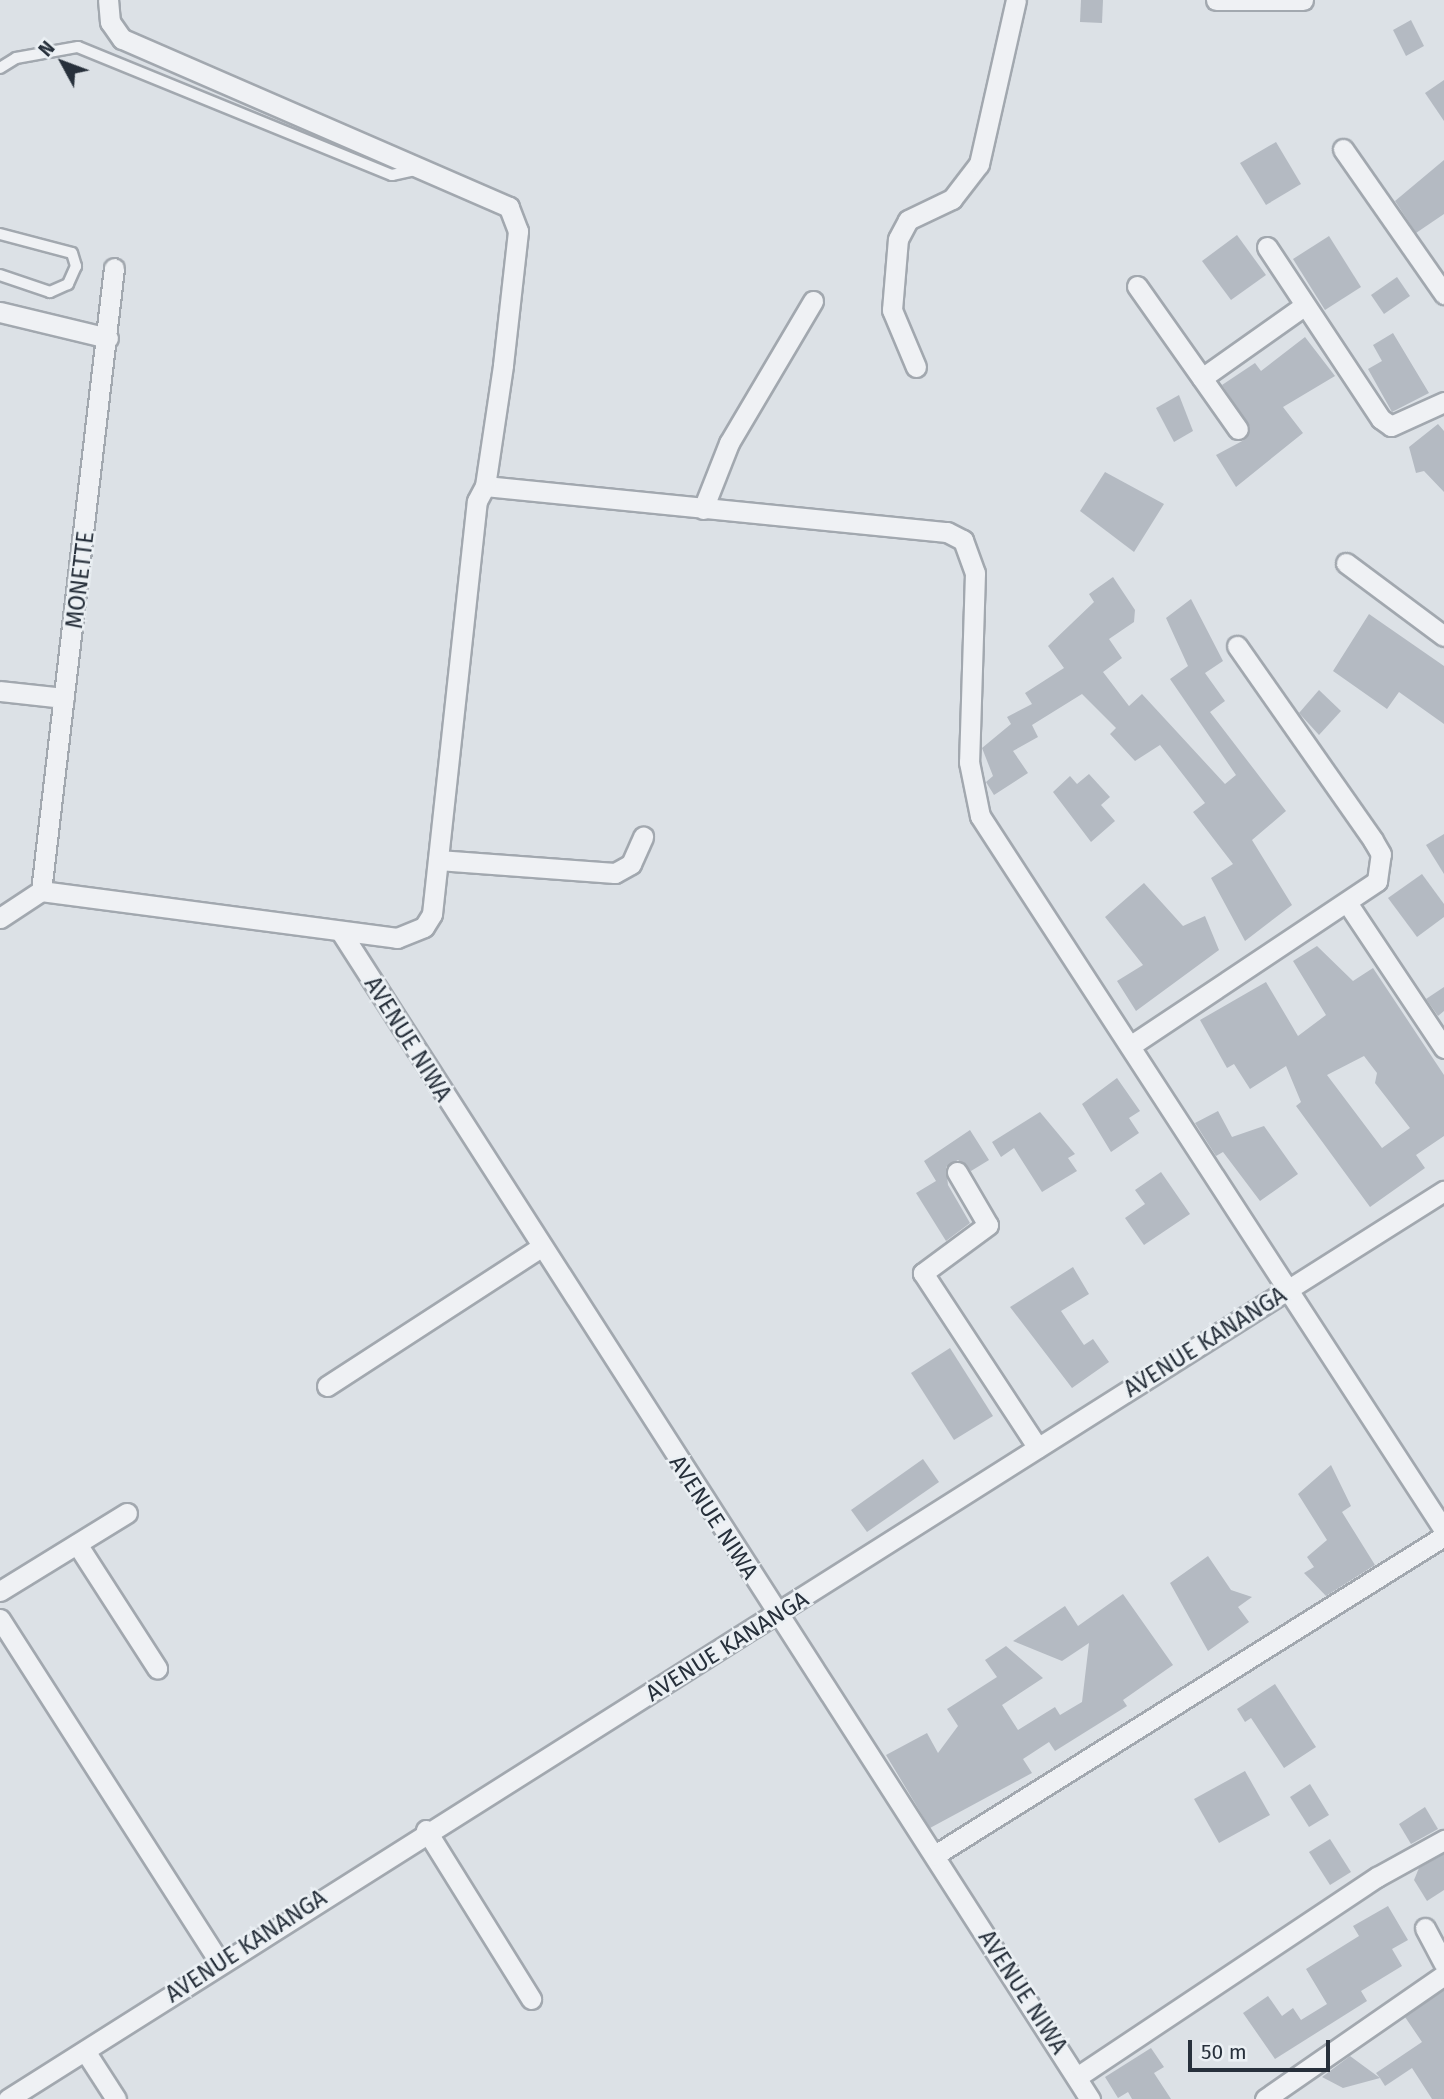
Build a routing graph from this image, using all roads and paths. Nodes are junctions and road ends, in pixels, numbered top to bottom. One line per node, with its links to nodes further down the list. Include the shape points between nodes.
1 (108, 0): 7 (street, via 110,22 122,39)
2 (1016, 0): 18 (street, via 979,164 952,199 908,220 898,239 892,310)
3 (1216, 0): 4 (street)
4 (1303, 0)
5 (0, 68): 7 (lane, via 16,58 78,47 391,175)
6 (1343, 149): 13 (street)
7 (425, 167): 22 (street, via 509,207 516,218)
8 (0, 234): 11 (lane, via 72,253 76,266 68,284 50,292)
9 (1267, 247): 15 (street)
10 (114, 268): 17 (street, MONETTE)
11 (0, 275)
12 (1138, 286): 19 (street)
13 (1444, 294)
14 (813, 301): 23 (street, via 729,443)
15 (1305, 305): 19 (street); 20 (street, via 1391,426)
16 (0, 312): 17 (street)
17 (108, 338): 28 (street, MONETTE)
18 (916, 368)
19 (1202, 378): 21 (street)
20 (1444, 402)
21 (1238, 429)
22 (485, 486): 23 (street); 30 (street, via 477,501)
23 (703, 509): 35 (street, via 947,532 963,540 975,573 971,791 981,816)
24 (1346, 564): 25 (street)
25 (1444, 636)
26 (1237, 646): 32 (street, via 1381,854 1377,881)
27 (0, 691): 28 (street)
28 (64, 698): 31 (street, MONETTE)
29 (643, 837): 30 (street, via 631,864 615,873)
30 (438, 860): 34 (street, via 432,914 415,934 397,938)
31 (41, 891): 33 (street); 34 (street)
32 (1348, 904): 35 (street); 36 (street)
33 (0, 918)
34 (341, 932): 39 (street, AVENUE NIWA)
35 (1130, 1046): 40 (street)
36 (1444, 1048)
37 (957, 1172): 42 (street, via 988,1226 923,1273)
38 (1444, 1191): 40 (street, AVENUE KANANGA)
39 (541, 1247): 41 (street); 48 (street, AVENUE NIWA)
40 (1285, 1292): 42 (street, AVENUE KANANGA); 44 (street)
41 (327, 1386)
42 (1038, 1448): 48 (street, AVENUE KANANGA)
43 (127, 1513): 46 (street)
44 (1444, 1530)
45 (1444, 1536): 53 (street)
46 (77, 1544): 47 (street); 50 (street)
47 (0, 1591)
48 (778, 1617): 51 (street, AVENUE KANANGA); 53 (street, AVENUE NIWA)
49 (0, 1619): 55 (street)
50 (156, 1668)
51 (426, 1830): 55 (street, AVENUE KANANGA); 58 (street)
52 (1444, 1840): 60 (street, via 1377,1877)
53 (935, 1855): 60 (street, AVENUE NIWA)
54 (1425, 1928): 56 (street)
55 (220, 1963): 59 (street, AVENUE KANANGA)
56 (1444, 1963)
57 (1444, 1975): 64 (street, via 1418,1998)
58 (531, 1999)
59 (85, 2052): 61 (street, AVENUE KANANGA); 62 (street)
60 (1077, 2077): 63 (street, AVENUE NIWA)
61 (8, 2099)
62 (116, 2099)
63 (1090, 2099)
64 (1265, 2099)

